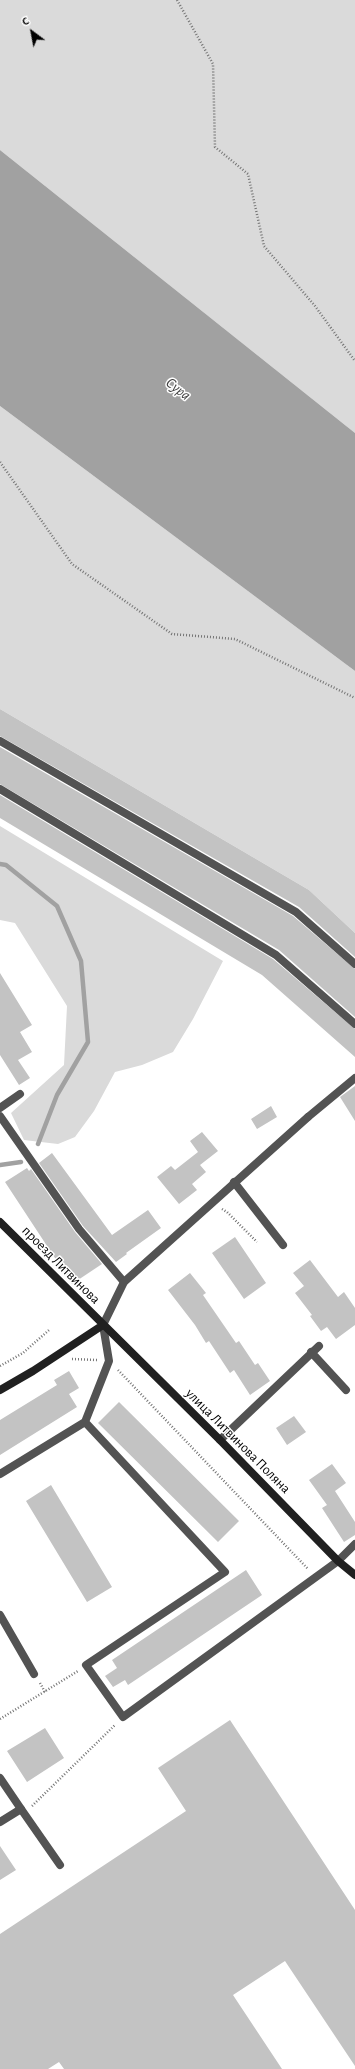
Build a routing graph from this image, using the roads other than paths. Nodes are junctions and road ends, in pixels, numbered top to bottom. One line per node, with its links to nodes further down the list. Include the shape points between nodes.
1 (0, 741): 3 (street, via 296,912)
2 (0, 789): 4 (street, via 276,955)
3 (355, 964)
4 (355, 1024)
5 (355, 1078): 9 (street)
6 (20, 1094): 7 (street)
7 (0, 1108)
8 (0, 1116): 12 (street, via 78,1229)
9 (234, 1182): 11 (street); 12 (street)
10 (0, 1222): 13 (main road, проезд Литвинова)
11 (283, 1246)
12 (124, 1282): 13 (street)
13 (103, 1325): 16 (main road); 18 (street, via 110,1361); 19 (main road, улица Литвинова Поляна)
14 (319, 1346): 15 (street)
15 (311, 1352): 17 (street); 19 (street)
16 (0, 1390)
17 (346, 1390)
18 (85, 1422): 20 (street); 22 (street, via 225,1572 86,1665 123,1717)
19 (220, 1440): 22 (main road, улица Литвинова Поляна)
20 (0, 1474)
21 (355, 1544): 22 (street)
22 (338, 1561): 23 (main road, улица Литвинова Поляна)
23 (355, 1575)
24 (0, 1615): 25 (street)
25 (34, 1674)
26 (0, 1778): 27 (street)
27 (23, 1811): 28 (street); 29 (street)
28 (0, 1822)
29 (60, 1865)

